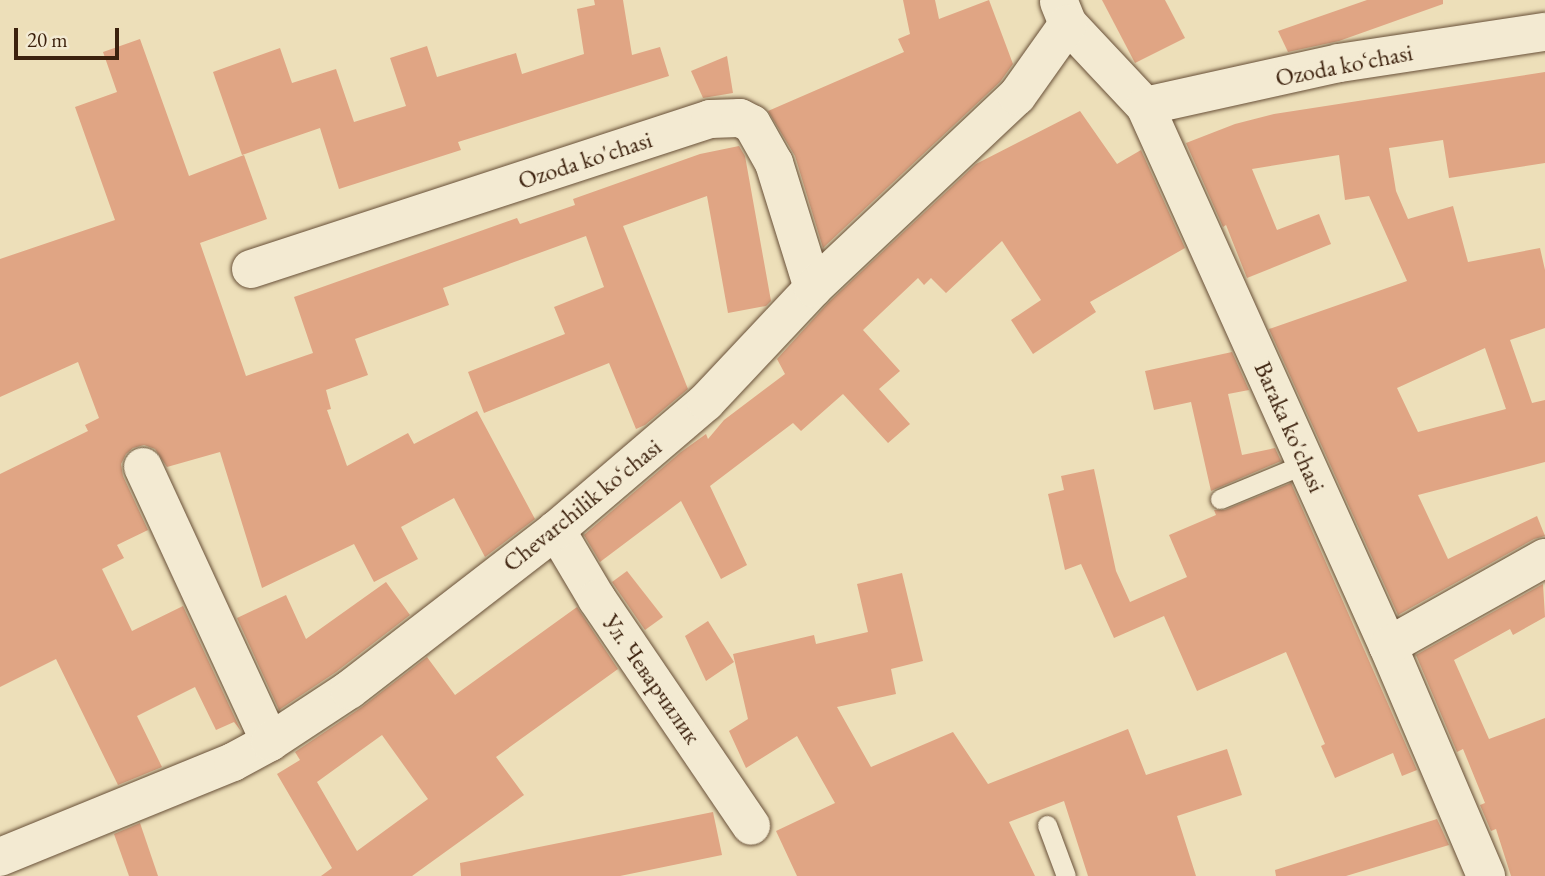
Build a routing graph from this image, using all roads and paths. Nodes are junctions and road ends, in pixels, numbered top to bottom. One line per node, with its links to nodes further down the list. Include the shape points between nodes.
1 (1063, 12): 3 (street, Baraka ko'chasi); 5 (street, Chevarchilik koʻchasi, via 1017,96)
2 (1545, 32): 3 (street, Ozoda koʻchasi, via 1339,62)
3 (1145, 106): 6 (street, Baraka ko'chasi)
4 (251, 269): 5 (street, Ozoda ko'chasi, via 710,119 740,118 752,124 774,163)
5 (813, 288): 9 (street, Chevarchilik koʻchasi, via 706,402)
6 (1307, 463): 8 (lane); 11 (street, Baraka ko'chasi)
7 (142, 467): 12 (street)
8 (1220, 499)
9 (556, 530): 12 (street, Chevarchilik koʻchasi, via 349,690); 14 (street, Ул. Чеварчилик, via 597,599)
10 (1545, 558): 11 (street)
11 (1388, 646): 17 (street, Baraka ko'chasi)
12 (270, 742): 15 (street, Chevarchilik koʻchasi, via 233,762)
13 (1047, 825): 16 (lane)
14 (751, 827)
15 (0, 857)
16 (1066, 876)
17 (1486, 876)

